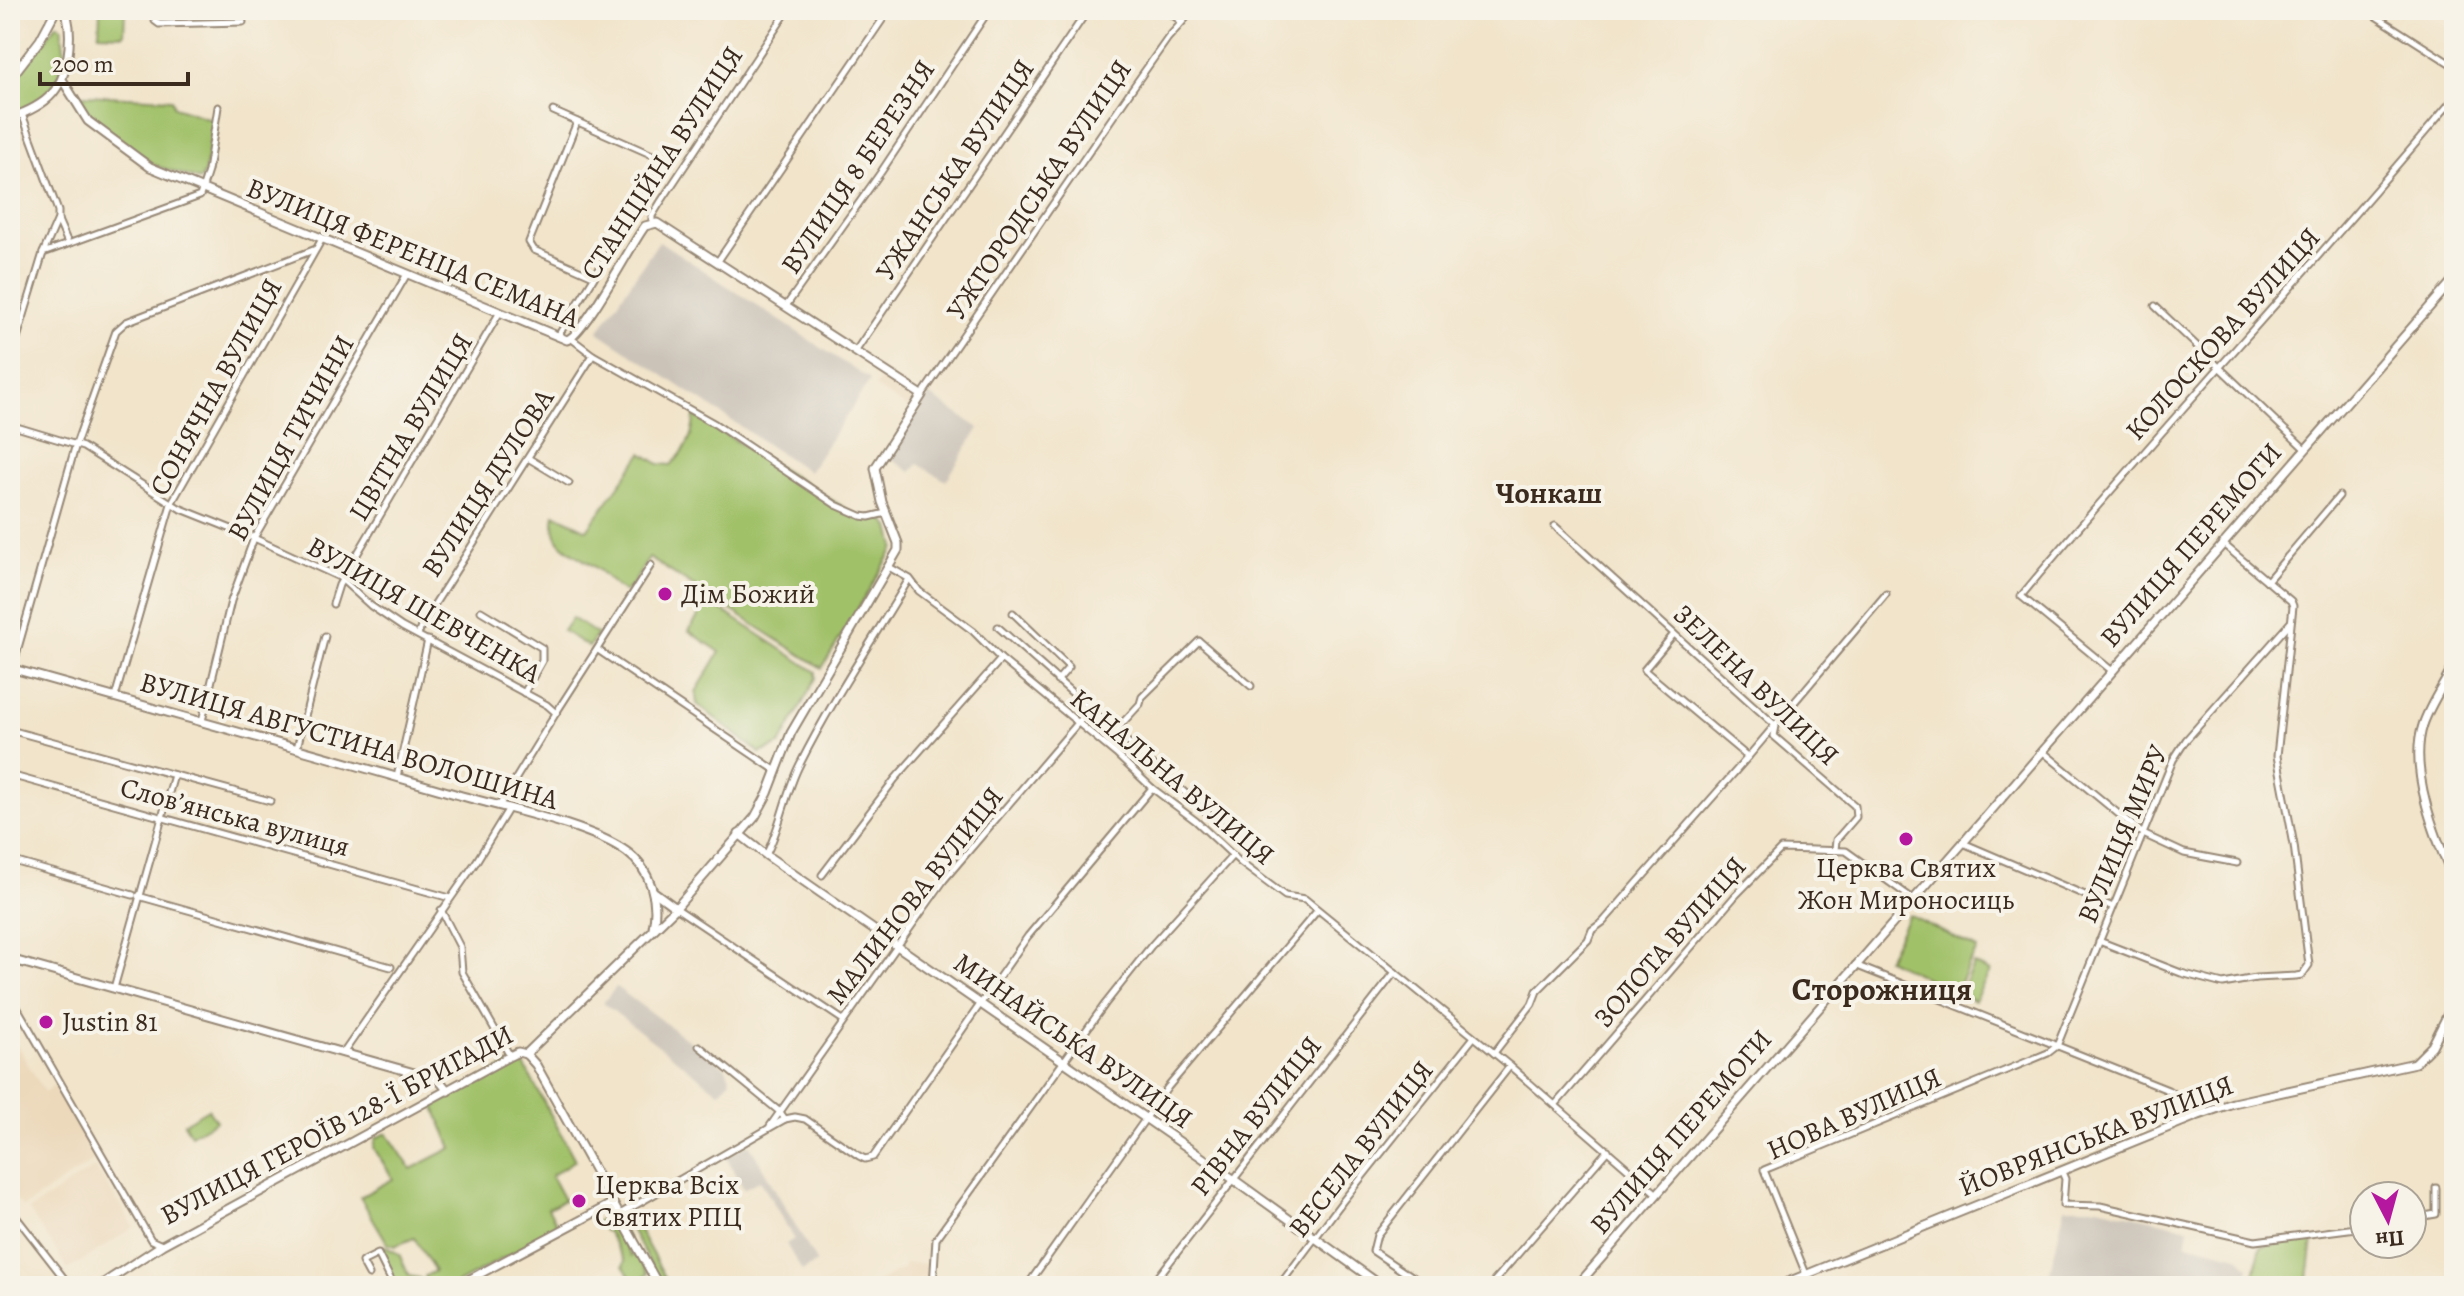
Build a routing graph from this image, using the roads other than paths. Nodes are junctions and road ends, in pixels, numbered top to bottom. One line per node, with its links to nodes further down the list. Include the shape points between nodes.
1 (56, 10): 14 (street)
2 (65, 10): 15 (street, via 70,38)
3 (154, 10): 11 (street, via 159,24)
4 (788, 10): 24 (street, СТАНЦІЙНА ВУЛИЦЯ)
5 (889, 10): 29 (street)
6 (989, 10): 33 (street, ВУЛИЦЯ 8 БЕРЕЗНЯ)
7 (1088, 10): 38 (street, УЖАНСЬКА ВУЛИЦЯ)
8 (1166, 10): 12 (street)
9 (1193, 10): 12 (street, УЖГОРОДСЬКА ВУЛИЦЯ)
10 (2366, 10): 13 (street)
11 (243, 22)
12 (1182, 22): 42 (street, УЖГОРОДСЬКА ВУЛИЦЯ)
13 (2454, 66)
14 (10, 79)
15 (63, 81): 19 (street); 22 (street, ВУЛИЦЯ ФЕРЕНЦА СЕМАНА, via 93,125 144,163)
16 (2454, 98): 41 (street, КОЛОСКОВА ВУЛИЦЯ)
17 (218, 107): 22 (street)
18 (553, 111): 21 (street)
19 (22, 114): 20 (street); 23 (street, via 57,203)
20 (10, 118)
21 (577, 122): 31 (street, via 529,242 534,250); 31 (street, via 657,157 662,167)
22 (202, 190): 25 (street, ВУЛИЦЯ ФЕРЕНЦА СЕМАНА); 26 (street, via 200,196)
23 (58, 219): 26 (street); 28 (street)
24 (652, 222): 29 (street); 37 (street, СТАНЦІЙНА ВУЛИЦЯ)
25 (322, 239): 27 (street, СОНЯЧНА ВУЛИЦЯ); 30 (street, ВУЛИЦЯ ФЕРЕНЦА СЕМАНА)
26 (68, 243): 28 (street)
27 (316, 249): 44 (street, via 120,326); 49 (street, СОНЯЧНА ВУЛИЦЯ)
28 (43, 253): 40 (street)
29 (718, 261): 33 (street)
30 (407, 274): 35 (street, ВУЛИЦЯ ФЕРЕНЦА СЕМАНА); 52 (street, ВУЛИЦЯ ТИЧИНИ)
31 (593, 276): 36 (street)
32 (2454, 279): 45 (street, ВУЛИЦЯ ПЕРЕМОГИ)
33 (786, 306): 38 (street)
34 (2155, 306): 41 (street, ВУЛИЦЯ ПЕРЕМОГИ)
35 (500, 312): 36 (street, ВУЛИЦЯ ФЕРЕНЦА СЕМАНА); 57 (street, ЦВІТНА ВУЛИЦЯ)
36 (557, 337): 37 (street, ВУЛИЦЯ ФЕРЕНЦА СЕМАНА)
37 (572, 339): 39 (street, ВУЛИЦЯ ФЕРЕНЦА СЕМАНА)
38 (855, 352): 42 (street)
39 (593, 355): 46 (street, ВУЛИЦЯ ДУЛОВА); 50 (street, ВУЛИЦЯ ФЕРЕНЦА СЕМАНА, via 715,424 836,505 861,516)
40 (10, 361)
41 (2221, 366): 45 (street, ВУЛИЦЯ ПЕРЕМОГИ); 60 (street, КОЛОСКОВА ВУЛИЦЯ)
42 (922, 395): 50 (street, via 875,468)
43 (10, 425): 44 (street, ВУЛИЦЯ ШЕВЧЕНКА)
44 (76, 444): 49 (street, ВУЛИЦЯ ШЕВЧЕНКА); 73 (street)
45 (2305, 449): 53 (street, ВУЛИЦЯ ПЕРЕМОГИ)
46 (528, 458): 47 (street); 67 (street, ВУЛИЦЯ ДУЛОВА)
47 (569, 483)
48 (2339, 496): 58 (street)
49 (171, 504): 52 (street, ВУЛИЦЯ ШЕВЧЕНКА); 78 (street, СОНЯЧНА ВУЛИЦЯ)
50 (886, 513): 55 (street, via 898,543)
51 (1555, 526): 66 (street, ЗЕЛЕНА ВУЛИЦЯ)
52 (254, 538): 57 (street, ВУЛИЦЯ ШЕВЧЕНКА); 81 (street, ВУЛИЦЯ ТИЧИНИ, via 231,601)
53 (2222, 543): 58 (street); 74 (street, ВУЛИЦЯ ПЕРЕМОГИ)
54 (651, 565): 70 (street, ВУЛИЦЯ ШЕВЧЕНКА)
55 (889, 567): 56 (street, КАНАЛЬНА ВУЛИЦЯ); 89 (street, ВУЛИЦЯ ГЕРОЇВ 128-Ї БРИГАДИ, via 819,681)
56 (910, 579): 71 (street, КАНАЛЬНА ВУЛИЦЯ); 103 (street, via 812,740 786,794)
57 (344, 580): 61 (street, ЦВІТНА ВУЛИЦЯ); 67 (street, ВУЛИЦЯ ШЕВЧЕНКА, via 371,606)
58 (2267, 581): 64 (street, via 2291,601)
59 (1886, 594): 83 (street)
60 (2021, 596): 74 (street, ВУЛИЦЯ ПЕРЕМОГИ)
61 (333, 604)
62 (481, 611): 77 (street, via 542,648 542,661)
63 (1013, 613): 75 (street, via 1069,667)
64 (2290, 623): 100 (street, ВУЛИЦЯ МИРУ, via 2186,740); 118 (street, via 2277,756 2310,958 2306,970 2296,976 2223,984)
65 (998, 627): 75 (street)
66 (1675, 634): 83 (street, ЗЕЛЕНА ВУЛИЦЯ); 88 (street, via 1644,670)
67 (418, 635): 69 (street, ВУЛИЦЯ ШЕВЧЕНКА)
68 (325, 636): 86 (street)
69 (428, 640): 77 (street, ВУЛИЦЯ ШЕВЧЕНКА); 92 (street)
70 (598, 650): 80 (street, ВУЛИЦЯ ШЕВЧЕНКА); 89 (street)
71 (1001, 659): 82 (street, КАНАЛЬНА ВУЛИЦЯ); 107 (street, via 895,779)
72 (2454, 665): 108 (street, via 2422,728 2420,757 2433,830)
73 (11, 669): 78 (street, ВУЛИЦЯ АВГУСТИНА ВОЛОШИНА)
74 (2111, 670): 87 (street, ВУЛИЦЯ ПЕРЕМОГИ)
75 (1057, 681): 79 (street)
76 (1251, 686): 85 (street, via 1199,641)
77 (524, 693): 80 (street, ВУЛИЦЯ ШЕВЧЕНКА)
78 (115, 697): 81 (street, ВУЛИЦЯ АВГУСТИНА ВОЛОШИНА)
79 (1089, 710): 82 (street, МАЛИНОВА ВУЛИЦЯ); 85 (street)
80 (556, 713): 95 (street, ВУЛИЦЯ ШЕВЧЕНКА)
81 (202, 721): 86 (street, ВУЛИЦЯ АВГУСТИНА ВОЛОШИНА)
82 (1079, 724): 93 (street, КАНАЛЬНА ВУЛИЦЯ); 119 (street, МАЛИНОВА ВУЛИЦЯ, via 944,880)
83 (1774, 724): 88 (street); 102 (street, ЗЕЛЕНА ВУЛИЦЯ, via 1774,736 1857,810)
84 (10, 730): 91 (street)
85 (1116, 730): 98 (street)
86 (297, 749): 92 (street, ВУЛИЦЯ АВГУСТИНА ВОЛОШИНА)
87 (2041, 751): 100 (street); 101 (street, ВУЛИЦЯ ПЕРЕМОГИ)
88 (1748, 757): 133 (street, via 1537,991)
89 (775, 770): 99 (street, ВУЛИЦЯ ГЕРОЇВ 128-Ї БРИГАДИ, via 760,809)
90 (10, 775): 97 (street, Словʼянська вулиця)
91 (174, 775): 94 (street); 97 (street)
92 (397, 777): 95 (street, ВУЛИЦЯ АВГУСТИНА ВОЛОШИНА)
93 (1152, 788): 104 (street, КАНАЛЬНА ВУЛИЦЯ); 127 (street, via 1028,936)
94 (270, 801)
95 (499, 806): 96 (street, ВУЛИЦЯ АВГУСТИНА ВОЛОШИНА)
96 (509, 808): 109 (street, ВУЛИЦЯ АВГУСТИНА ВОЛОШИНА, via 608,841 635,859); 111 (street)
97 (163, 817): 110 (street); 111 (street, Словʼянська вулиця)
98 (1227, 830)
99 (739, 834): 103 (street, МИНАЙСЬКА ВУЛИЦЯ); 114 (street, ВУЛИЦЯ ГЕРОЇВ 128-Ї БРИГАДИ)
100 (2143, 834): 106 (street, via 2184,853); 113 (street, ВУЛИЦЯ МИРУ)
101 (1961, 843): 112 (street, ВУЛИЦЯ ПЕРЕМОГИ); 113 (street)
102 (1835, 850): 112 (street, via 1856,856); 139 (street, ЗОЛОТА ВУЛИЦЯ, via 1781,849)
103 (766, 855): 119 (street, МИНАЙСЬКА ВУЛИЦЯ)
104 (1233, 855): 116 (street, КАНАЛЬНА ВУЛИЦЯ, via 1285,896 1305,899); 136 (street, via 1151,946)
105 (10, 860): 110 (street)
106 (2237, 863)
107 (822, 875)
108 (2454, 880)
109 (653, 891): 114 (street, ВУЛИЦЯ АВГУСТИНА ВОЛОШИНА); 117 (street)
110 (135, 896): 122 (street); 124 (street)
111 (450, 898): 115 (street)
112 (1913, 899): 121 (street, ВУЛИЦЯ ПЕРЕМОГИ)
113 (2113, 907): 118 (street, ВУЛИЦЯ МИРУ)
114 (676, 908): 117 (street, ВУЛИЦЯ ГЕРОЇВ 128-Ї БРИГАДИ); 128 (street)
115 (441, 910): 132 (street); 135 (street, via 460,947 462,972)
116 (1317, 911): 123 (street, КАНАЛЬНА ВУЛИЦЯ); 143 (street, via 1168,1087)
117 (653, 929): 134 (street, ВУЛИЦЯ ГЕРОЇВ 128-Ї БРИГАДИ)
118 (2099, 941): 131 (street, ВУЛИЦЯ МИРУ)
119 (898, 946): 127 (street, МИНАЙСЬКА ВУЛИЦЯ); 128 (street, МАЛИНОВА ВУЛИЦЯ)
120 (10, 959): 124 (street)
121 (1855, 965): 131 (street); 149 (street, ВУЛИЦЯ ПЕРЕМОГИ)
122 (391, 967)
123 (1395, 972): 129 (street, КАНАЛЬНА ВУЛИЦЯ); 147 (street, РІВНА ВУЛИЦЯ)
124 (114, 988): 132 (street)
125 (10, 995): 156 (street)
126 (2454, 1002): 141 (street, ЙОВРЯНСЬКА ВУЛИЦЯ, via 2432,1046 2415,1063)
127 (980, 1004): 136 (street, МИНАЙСЬКА ВУЛИЦЯ); 142 (street, via 873,1157 859,1156 800,1117)
128 (843, 1020): 140 (street, МАЛИНОВА ВУЛИЦЯ)
129 (1474, 1037): 133 (street, КАНАЛЬНА ВУЛИЦЯ); 155 (street, ВЕСЕЛА ВУЛИЦЯ)
130 (699, 1046): 140 (street)
131 (2057, 1046): 141 (street, via 2168,1090); 160 (street, НОВА ВУЛИЦЯ, via 1764,1170)
132 (344, 1052): 138 (street, via 439,1080)
133 (1494, 1053): 137 (street, КАНАЛЬНА ВУЛИЦЯ)
134 (526, 1054): 135 (street, ВУЛИЦЯ ГЕРОЇВ 128-Ї БРИГАДИ); 150 (street)
135 (510, 1056): 138 (street, ВУЛИЦЯ ГЕРОЇВ 128-Ї БРИГАДИ)
136 (1064, 1062): 143 (street, МИНАЙСЬКА ВУЛИЦЯ); 168 (street, via 936,1239)
137 (1510, 1066): 139 (street, КАНАЛЬНА ВУЛИЦЯ); 159 (street, via 1377,1235 1373,1251)
138 (448, 1091): 157 (street, ВУЛИЦЯ ГЕРОЇВ 128-Ї БРИГАДИ)
139 (1555, 1105): 145 (street, КАНАЛЬНА ВУЛИЦЯ)
140 (780, 1112): 142 (street); 144 (street, МАЛИНОВА ВУЛИЦЯ)
141 (2199, 1115): 146 (street, ЙОВРЯНСЬКА ВУЛИЦЯ)
142 (785, 1119): 144 (street)
143 (1147, 1120): 147 (street, МИНАЙСЬКА ВУЛИЦЯ); 169 (street)
144 (767, 1130): 152 (street)
145 (1608, 1150): 149 (street, КАНАЛЬНА ВУЛИЦЯ); 175 (street)
146 (2062, 1172): 154 (street, via 2063,1205 2100,1206 2245,1240); 160 (street, ЙОВРЯНСЬКА ВУЛИЦЯ)
147 (1233, 1179): 155 (street, МИНАЙСЬКА ВУЛИЦЯ); 170 (street, РІВНА ВУЛИЦЯ)
148 (2436, 1188): 153 (street, via 2436,1214)
149 (1657, 1194): 176 (street, ВУЛИЦЯ ПЕРЕМОГИ)
150 (613, 1203): 152 (street); 166 (street)
151 (10, 1209): 163 (street)
152 (620, 1214): 167 (street)
153 (2428, 1215)
154 (2348, 1229)
155 (1316, 1238): 171 (street, ВЕСЕЛА ВУЛИЦЯ); 172 (street, МИНАЙСЬКА ВУЛИЦЯ)
156 (151, 1240): 157 (street); 158 (street)
157 (162, 1245): 158 (street, ВУЛИЦЯ ГЕРОЇВ 128-Ї БРИГАДИ)
158 (149, 1252): 164 (street, ВУЛИЦЯ ГЕРОЇВ 128-Ї БРИГАДИ)
159 (1407, 1274): 173 (street); 174 (street)
160 (1806, 1274): 162 (street, ЙОВРЯНСЬКА ВУЛИЦЯ)
161 (369, 1275): 165 (street, via 362,1262 378,1254)
162 (1784, 1285)
163 (70, 1286)
164 (99, 1286)
165 (394, 1286)
166 (457, 1286)
167 (659, 1286)
168 (933, 1286)
169 (1027, 1286)
170 (1151, 1286)
171 (1279, 1286)
172 (1382, 1286)
173 (1397, 1286)
174 (1424, 1286)
175 (1490, 1286)
176 (1577, 1286)

